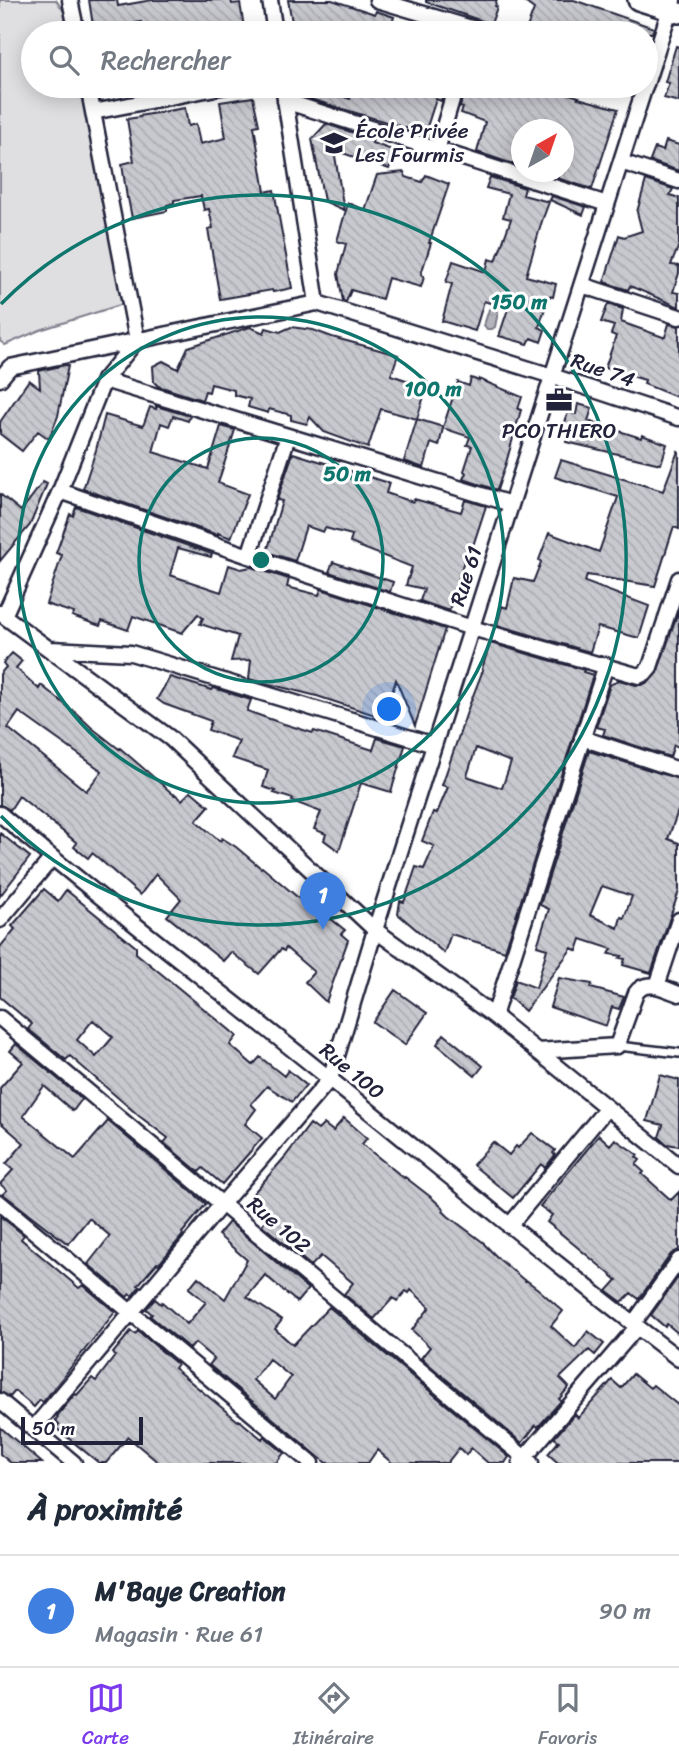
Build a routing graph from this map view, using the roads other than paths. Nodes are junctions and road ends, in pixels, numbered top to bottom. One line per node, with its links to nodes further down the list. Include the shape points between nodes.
1 (70, 0): 6 (street)
2 (270, 0): 7 (street)
3 (377, 0): 8 (street)
4 (638, 0): 5 (main road)
5 (674, 7): 9 (street, Rue 61)
6 (74, 21)
7 (273, 21)
8 (441, 21)
9 (658, 50)
10 (90, 98): 16 (street)
11 (165, 98): 16 (street)
12 (285, 98): 15 (street)
13 (452, 98): 17 (street)
14 (641, 98): 18 (street, Rue 61)
15 (285, 101): 17 (street); 22 (street)
16 (93, 112): 24 (street)
17 (437, 150): 20 (street)
18 (621, 162): 19 (street); 20 (street, Rue 61)
19 (679, 181)
20 (607, 204): 21 (street, Rue 61)
21 (582, 285): 23 (street); 26 (street, Rue 61)
22 (317, 303): 24 (street); 26 (street, Rue 74)
23 (679, 317)
24 (137, 340): 25 (street); 28 (street)
25 (5, 363): 27 (street)
26 (552, 376): 29 (street, Rue 74); 32 (street, Rue 61)
27 (0, 379)
28 (103, 380): 30 (street); 31 (street)
29 (679, 418)
30 (288, 436): 32 (street); 33 (street)
31 (60, 491): 33 (street); 36 (street)
32 (511, 504): 37 (street, Rue 61)
33 (249, 556): 37 (street)
34 (679, 579): 35 (street)
35 (674, 609): 39 (street, via 645,673 639,676)
36 (2, 615): 38 (street)
37 (472, 628): 39 (street); 41 (street, Rue 61)
38 (49, 649): 41 (street, via 131,653); 47 (street, via 170,738)
39 (606, 665): 40 (street)
40 (582, 738): 42 (street); 50 (street)
41 (434, 745): 47 (street, Rue 61)
42 (679, 770)
43 (0, 814): 44 (street, Rue 100)
44 (52, 858): 45 (street); 55 (street, Rue 100)
45 (0, 920)
46 (679, 920): 48 (street)
47 (374, 930): 50 (street); 55 (street, Rue 61)
48 (657, 986): 49 (street); 52 (street, via 640,987)
49 (679, 994)
50 (494, 1016): 53 (street)
51 (0, 1018): 59 (street, Rue 102)
52 (617, 1046): 53 (street); 54 (lane)
53 (537, 1051): 56 (street)
54 (679, 1053)
55 (330, 1079): 59 (street); 60 (street, Rue 100)
56 (607, 1108): 57 (street); 60 (street)
57 (679, 1166)
58 (0, 1203): 62 (street)
59 (222, 1204): 62 (street); 67 (street, Rue 102)
60 (509, 1226): 63 (street, Rue 100)
61 (679, 1260): 63 (street)
62 (131, 1312): 66 (street); 69 (street)
63 (635, 1325): 64 (street, Rue 100); 67 (street)
64 (679, 1359)
65 (0, 1401): 66 (street)
66 (33, 1429): 68 (street)
67 (525, 1461)
68 (74, 1463)
69 (311, 1463)

